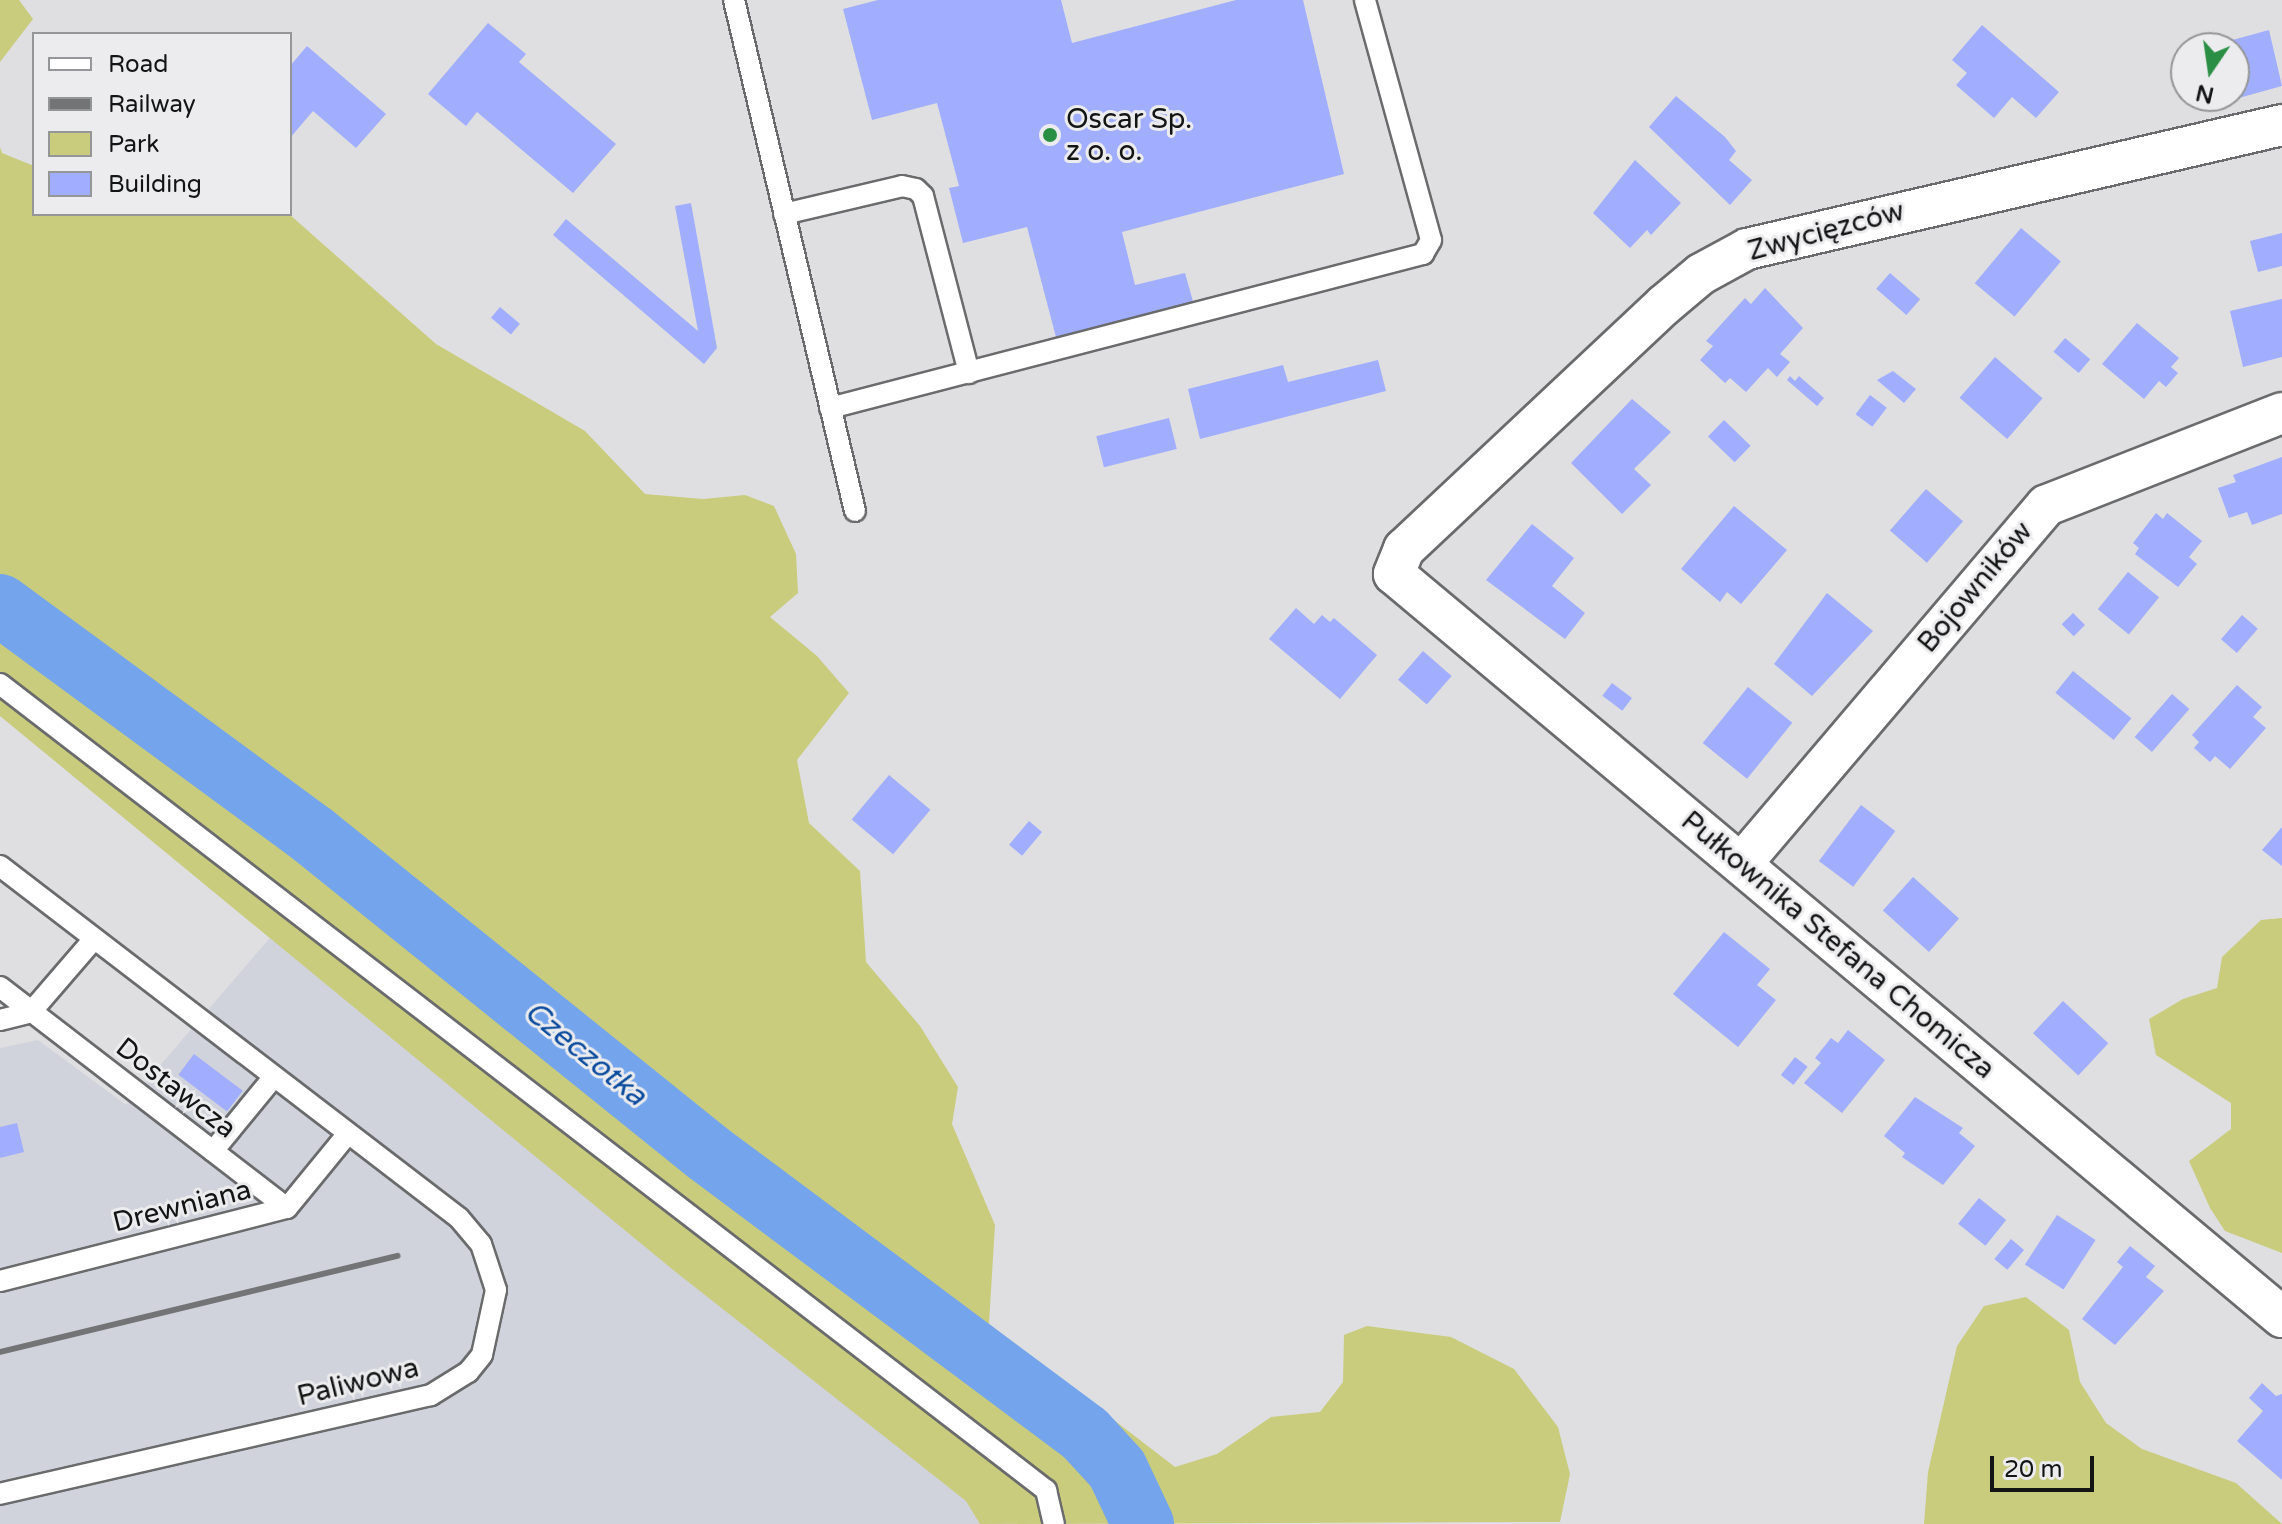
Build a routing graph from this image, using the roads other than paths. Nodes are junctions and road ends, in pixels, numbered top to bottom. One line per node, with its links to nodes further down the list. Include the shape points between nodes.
1 (734, 0): 4 (lane)
2 (1365, 0): 5 (lane, via 1431,240 1423,254)
3 (2282, 125): 9 (street, Zwycięzców, via 1747,249 1701,274 1664,305 1404,549)
4 (784, 214): 5 (lane, via 902,186 916,189 923,196); 6 (lane)
5 (969, 373): 6 (lane)
6 (830, 408): 8 (lane)
7 (2282, 413): 11 (street, Bojowników, via 2047,505)
8 (855, 511)
9 (1394, 574): 11 (street, Pułkownika Stefana Chomicza)
10 (0, 684): 24 (lane, via 1046,1490)
11 (1742, 863): 22 (street, Pułkownika Stefana Chomicza)
12 (0, 866): 13 (lane)
13 (94, 939): 15 (lane); 17 (lane)
14 (0, 987): 15 (lane, Dostawcza)
15 (31, 1012): 16 (lane); 19 (lane, Dostawcza)
16 (0, 1020)
17 (273, 1078): 18 (lane); 19 (lane)
18 (346, 1136): 20 (lane, Drewniana); 23 (lane, Paliwowa, via 459,1218 481,1244 491,1266 495,1311 482,1355 468,1372 431,1395)
19 (213, 1151): 20 (lane, Dostawcza)
20 (287, 1208): 21 (lane, Drewniana)
21 (0, 1281)
22 (2282, 1317)
23 (0, 1494)
24 (1054, 1524)

